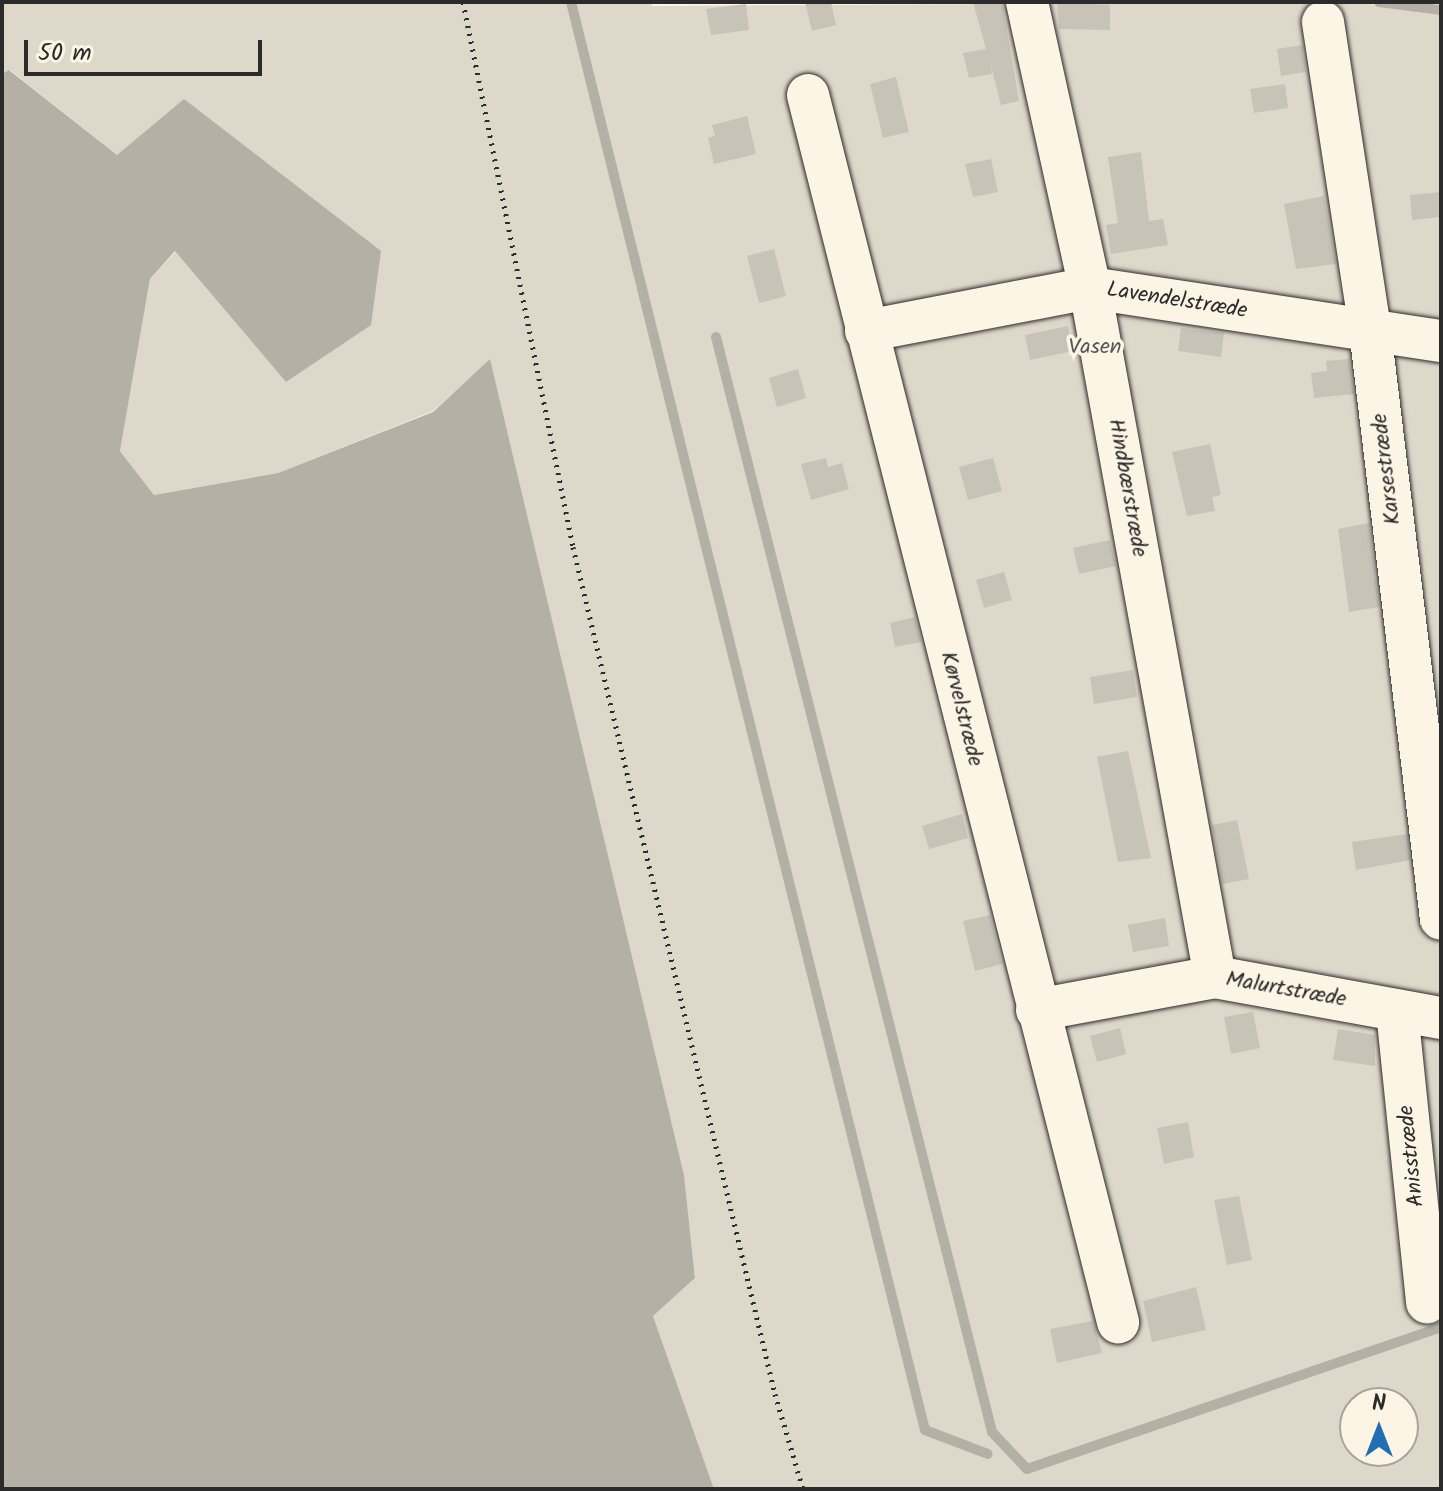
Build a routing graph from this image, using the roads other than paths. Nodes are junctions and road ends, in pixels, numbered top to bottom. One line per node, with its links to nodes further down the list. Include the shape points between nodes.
1 (1027, 2): 4 (lane, Hindbærstræde)
2 (1323, 22): 5 (lane, Karsestræde)
3 (808, 95): 6 (lane, Kørvelstræde)
4 (1090, 288): 5 (lane, Lavendelstræde); 6 (lane, Lavendelstræde); 9 (lane, Hindbærstræde)
5 (1370, 330): 7 (lane, Lavendelstræde); 8 (lane, Karsestræde)
6 (866, 331): 10 (lane, Kørvelstræde)
7 (1441, 341)
8 (1441, 919)
9 (1215, 977): 10 (lane, Malurtstræde); 11 (lane, Malurtstræde)
10 (1037, 1010): 14 (lane, Kørvelstræde)
11 (1397, 1011): 12 (lane, Malurtstræde); 13 (lane, Anisstræde)
12 (1441, 1018)
13 (1427, 1302)
14 (1118, 1322)

